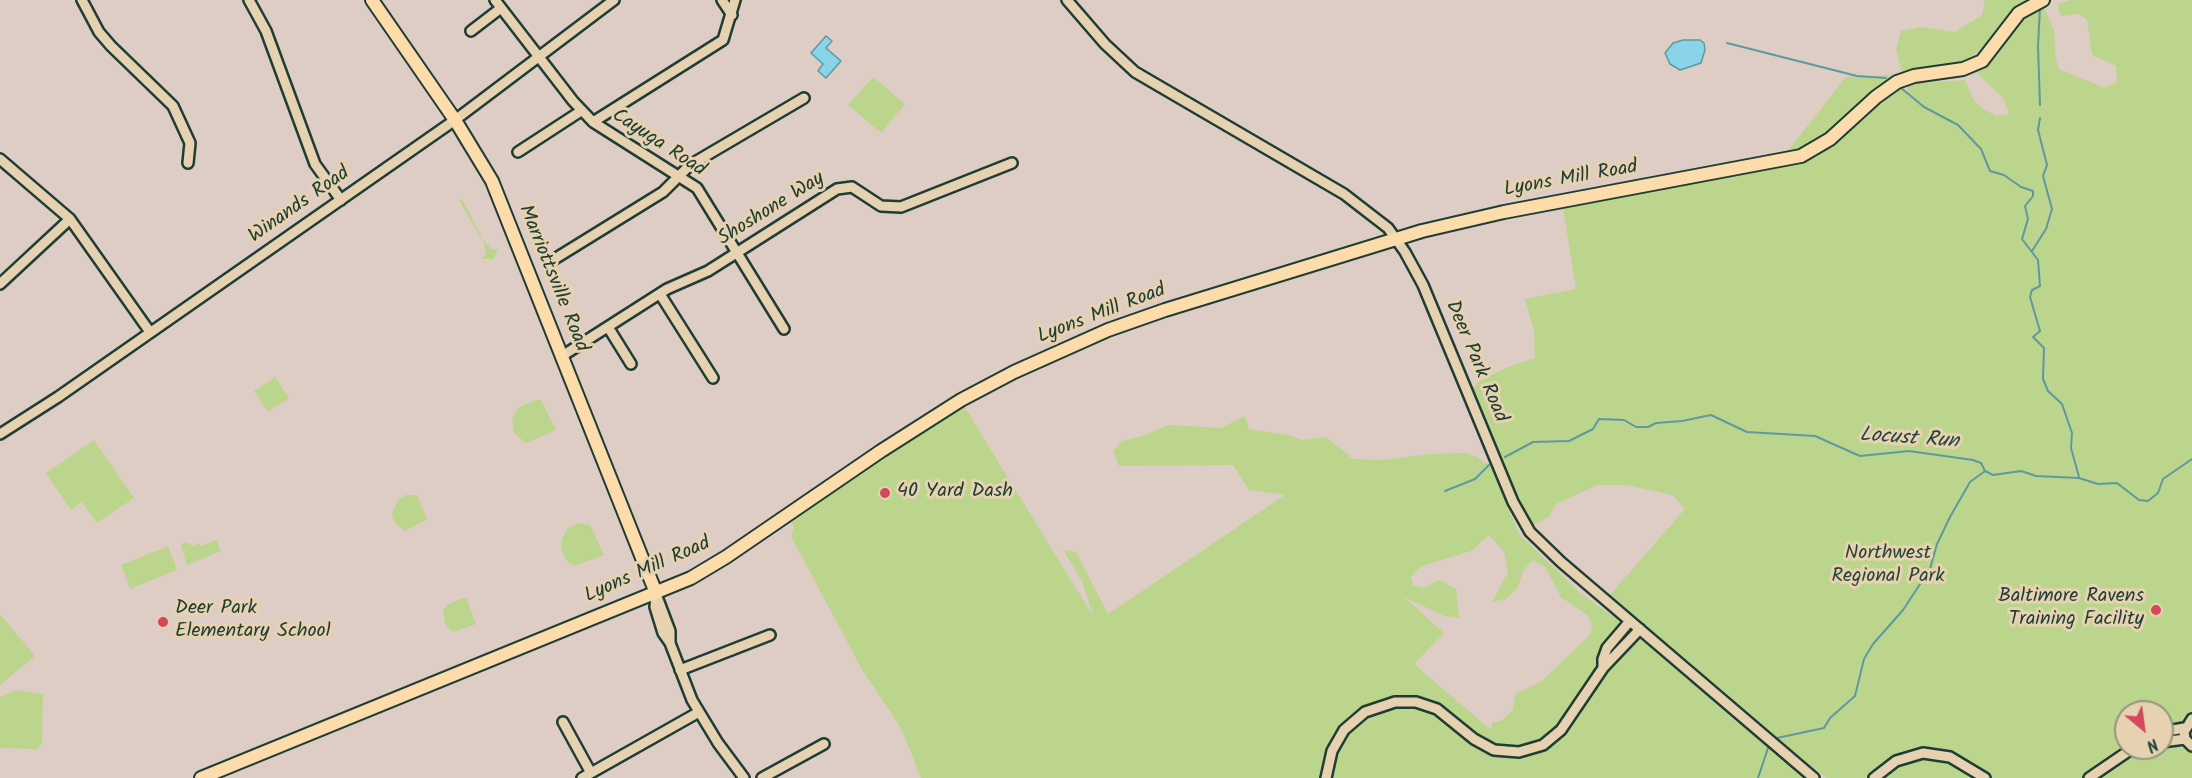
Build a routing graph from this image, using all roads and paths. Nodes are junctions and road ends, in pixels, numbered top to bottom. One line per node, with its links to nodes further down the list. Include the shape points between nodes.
1 (82, 0): 19 (street, via 111,46 173,106 190,143)
2 (249, 0): 22 (street, via 266,32 315,164)
3 (372, 0): 15 (main road, Marriottsville Road)
4 (614, 0): 12 (street, Winands Road)
5 (722, 0): 10 (street)
6 (735, 0): 10 (street)
7 (1067, 0): 24 (street, Deer Park Road, via 1104,44 1136,72 1353,200)
8 (2043, 0): 24 (main road, Lyons Mill Road, via 2019,13 1982,61 1963,69 1897,82 1830,139 1800,156 1493,215)
9 (498, 4): 11 (street); 12 (street, Cayuga Road)
10 (732, 15): 16 (street, via 720,43)
11 (471, 31)
12 (540, 58): 14 (street, Cayuga Road); 15 (street, Winands Road)
13 (804, 98): 21 (street)
14 (581, 111): 16 (street, Cayuga Road); 17 (street)
15 (455, 120): 22 (street, Winands Road); 32 (main road, Marriottsville Road, via 492,181)
16 (593, 122): 21 (street, Cayuga Road)
17 (518, 152)
18 (0, 159): 23 (street)
19 (188, 163)
20 (1012, 163): 25 (street, Shoshone Way, via 901,207 881,206 852,188 837,189)
21 (679, 175): 25 (street, Cayuga Road, via 703,196); 26 (street, via 663,192)
22 (341, 200): 31 (street, Winands Road)
23 (70, 219): 27 (street); 31 (street)
24 (1396, 238): 36 (main road, Lyons Mill Road, via 1133,321 1014,372 906,434 715,565); 37 (street, Deer Park Road, via 1423,285 1525,526)
25 (737, 252): 28 (street, Shoshone Way); 30 (street, Cayuga Road)
26 (548, 263)
27 (0, 284)
28 (660, 294): 29 (street, Shoshone Way); 34 (street)
29 (608, 327): 32 (street, Shoshone Way); 33 (street)
30 (784, 329)
31 (150, 332): 35 (street, Winands Road)
32 (562, 356): 36 (main road, Marriottsville Road)
33 (631, 364)
34 (713, 378)
35 (0, 434)
36 (656, 593): 41 (street, Marriottsville Road, via 655,607 663,633); 51 (main road, Lyons Mill Road)
37 (1630, 621): 38 (street, Deer Park Road); 40 (street, via 1607,648)
38 (1640, 629): 40 (street); 55 (street, Deer Park Road)
39 (770, 635): 41 (street)
40 (1603, 668): 54 (street, via 1561,730 1535,749 1511,753 1494,750 1437,709 1416,702 1395,702 1365,712 1344,730 1332,751)
41 (680, 670): 42 (street, Marriottsville Road)
42 (699, 712): 50 (street); 52 (street, Marriottsville Road)
43 (2192, 719): 45 (street)
44 (563, 722): 50 (street)
45 (2184, 728): 46 (street); 47 (street)
46 (2174, 730)
47 (2188, 743)
48 (824, 744): 53 (street)
49 (2115, 760): 58 (street)
50 (587, 776)
51 (201, 778)
52 (744, 778)
53 (762, 778)
54 (1326, 778)
55 (1814, 778)
56 (1874, 778): 57 (street, via 1896,761 1923,753 1950,757)
57 (1984, 778)
58 (2089, 778)

